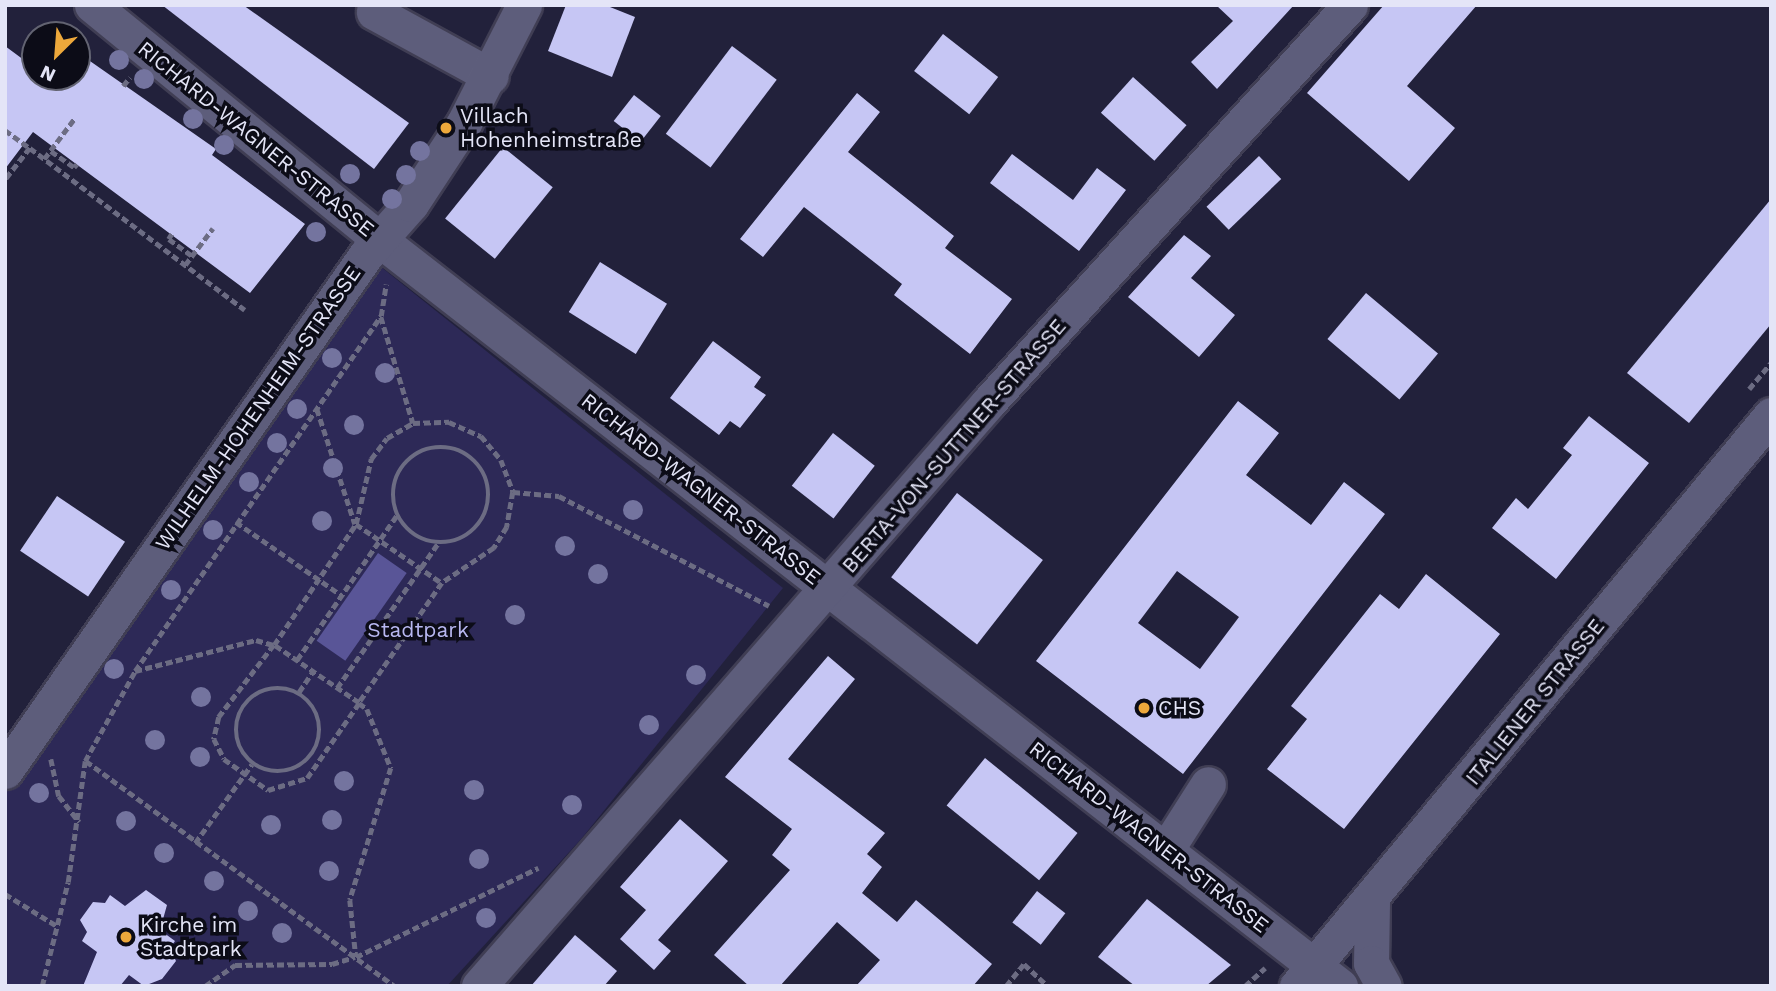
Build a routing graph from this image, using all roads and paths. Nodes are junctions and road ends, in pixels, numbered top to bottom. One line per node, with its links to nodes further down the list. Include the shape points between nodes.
1 (92, 5): 16 (street, RICHARD-WAGNER-STRASSE)
2 (376, 5): 5 (street, via 374,12)
3 (524, 5): 5 (street, WILHELM-HOHENHEIM-STRASSE)
4 (1348, 6): 32 (street, BERTA-VON-SUTTNER-STRASSE)
5 (491, 76): 16 (street, WILHELM-HOHENHEIM-STRASSE)
6 (74, 119): 9 (path)
7 (5, 130): 8 (path)
8 (30, 148): 10 (path); 12 (path)
9 (51, 151): 10 (path); 11 (path, via 74,167)
10 (44, 159): 17 (path)
11 (77, 163)
12 (5, 180)
13 (214, 228): 15 (path)
14 (172, 234): 15 (path, via 169,239)
15 (192, 256): 17 (path)
16 (384, 256): 19 (path); 32 (street, RICHARD-WAGNER-STRASSE); 49 (street, WILHELM-HOHENHEIM-STRASSE, via 18,735)
17 (185, 265): 18 (path)
18 (245, 310)
19 (381, 316): 20 (path); 22 (path)
20 (316, 408): 25 (path); 26 (path)
21 (1771, 415): 57 (street, ITALIENER STRASSE)
22 (413, 423): 23 (path, via 449,422 481,436 501,460); 26 (path, via 387,438 371,459)
23 (513, 492): 31 (path, via 507,527 494,548); 35 (path, via 559,496)
24 (397, 515): 27 (path); 28 (path, via 422,539); 28 (path, via 395,482 414,455 439,448 465,453 486,478 488,506 470,534)
25 (236, 522): 30 (path); 41 (path)
26 (356, 524): 27 (path); 30 (path)
27 (379, 540): 29 (path); 33 (path)
28 (438, 542): 29 (path)
29 (420, 569): 31 (path); 37 (path)
30 (318, 580): 33 (path); 39 (path)
31 (442, 583): 38 (path)
32 (828, 588): 54 (street, RICHARD-WAGNER-STRASSE); 65 (street, BERTA-VON-SUTTNER-STRASSE)
33 (341, 595): 40 (path)
34 (776, 597): 35 (path)
35 (769, 606): 36 (path)
36 (761, 617)
37 (381, 624): 38 (path); 43 (path)
38 (403, 640): 45 (path)
39 (274, 645): 40 (path); 41 (path, via 256,640); 50 (path, via 219,717 214,739 224,759)
40 (297, 660): 42 (path)
41 (135, 671): 47 (path)
42 (313, 671): 43 (path); 44 (path)
43 (337, 688): 45 (path)
44 (299, 692): 48 (path, via 279,687 245,702 235,733); 48 (path, via 321,723 309,760 273,772)
45 (359, 703): 50 (path, via 307,778 268,790); 59 (path, via 391,768 350,900)
46 (54, 761): 52 (path, via 59,796)
47 (85, 761): 52 (path); 53 (path)
48 (252, 765): 50 (path)
49 (5, 771)
50 (244, 776): 53 (path)
51 (1208, 784): 54 (street)
52 (79, 822): 58 (path)
53 (195, 843): 59 (path)
54 (1166, 850): 61 (street, RICHARD-WAGNER-STRASSE)
55 (549, 860): 59 (path)
56 (5, 894): 58 (path)
57 (1372, 902): 61 (street, ITALIENER STRASSE); 69 (street, via 1371,963)
58 (57, 926): 62 (path)
59 (356, 957): 63 (path, via 332,964 235,965); 64 (path)
60 (1267, 966): 68 (path)
61 (1318, 979)
62 (42, 986)
63 (205, 986)
64 (395, 986)
65 (479, 986)
66 (1006, 986): 67 (path, via 1024,964)
67 (1048, 986)
68 (1245, 986)
69 (1384, 986)

